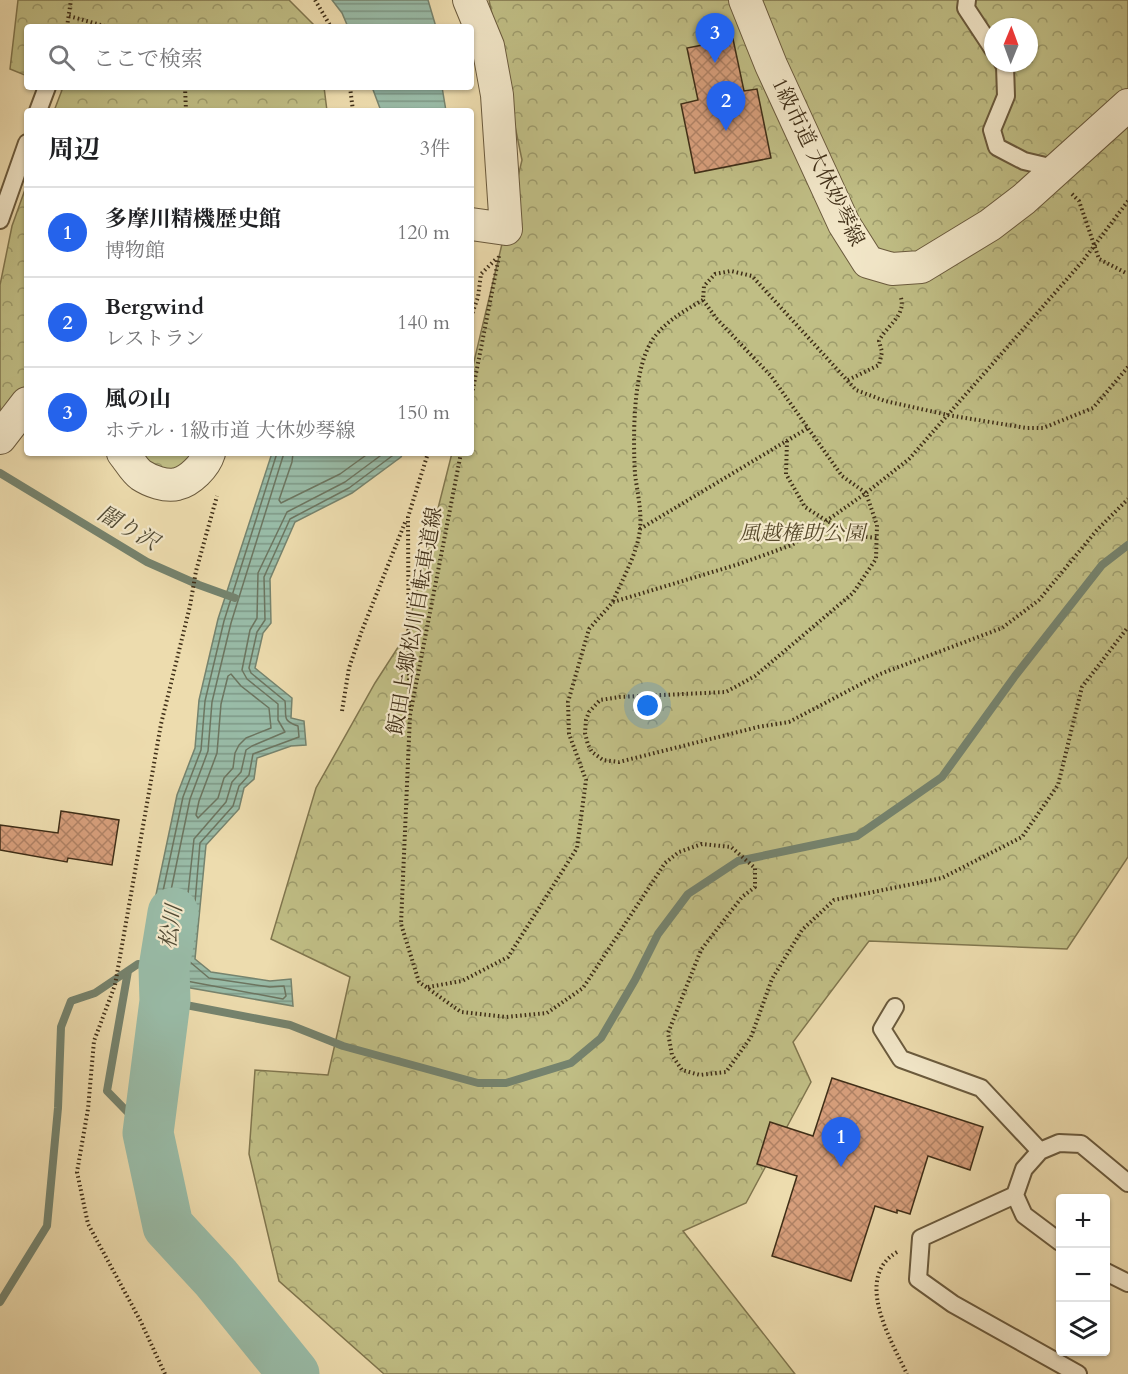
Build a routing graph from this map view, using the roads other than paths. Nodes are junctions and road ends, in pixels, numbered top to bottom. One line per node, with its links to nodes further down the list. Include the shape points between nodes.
1 (469, 0): 12 (street, via 488,46 497,95 506,229)
2 (745, 0): 10 (street, 1級市道 大休妙琴線, via 844,224 868,262 892,269 921,267 990,225)
3 (967, 0): 4 (lane, via 966,8)
4 (984, 35)
5 (1005, 72): 10 (lane, via 1006,96 992,130 998,147)
6 (46, 90): 8 (lane)
7 (1128, 105): 10 (street, 1級市道 大休妙琴線)
8 (39, 108)
9 (24, 152): 11 (lane)
10 (1055, 171)
11 (0, 220)
12 (475, 225)
13 (24, 407): 14 (street)
14 (1, 434)
15 (125, 456): 16 (street, via 140,474 158,483 176,485 194,475)
16 (209, 456)
17 (895, 1007): 18 (lane, via 882,1029 901,1059 981,1088)
18 (1040, 1151): 19 (lane, via 1059,1143 1081,1144); 20 (lane, via 1024,1169)
19 (1128, 1183)
20 (1015, 1195): 21 (lane, via 1024,1215); 24 (lane, via 921,1238 918,1279 953,1304)
21 (1056, 1239)
22 (1110, 1274): 23 (lane)
23 (1128, 1282)
24 (1078, 1374)

